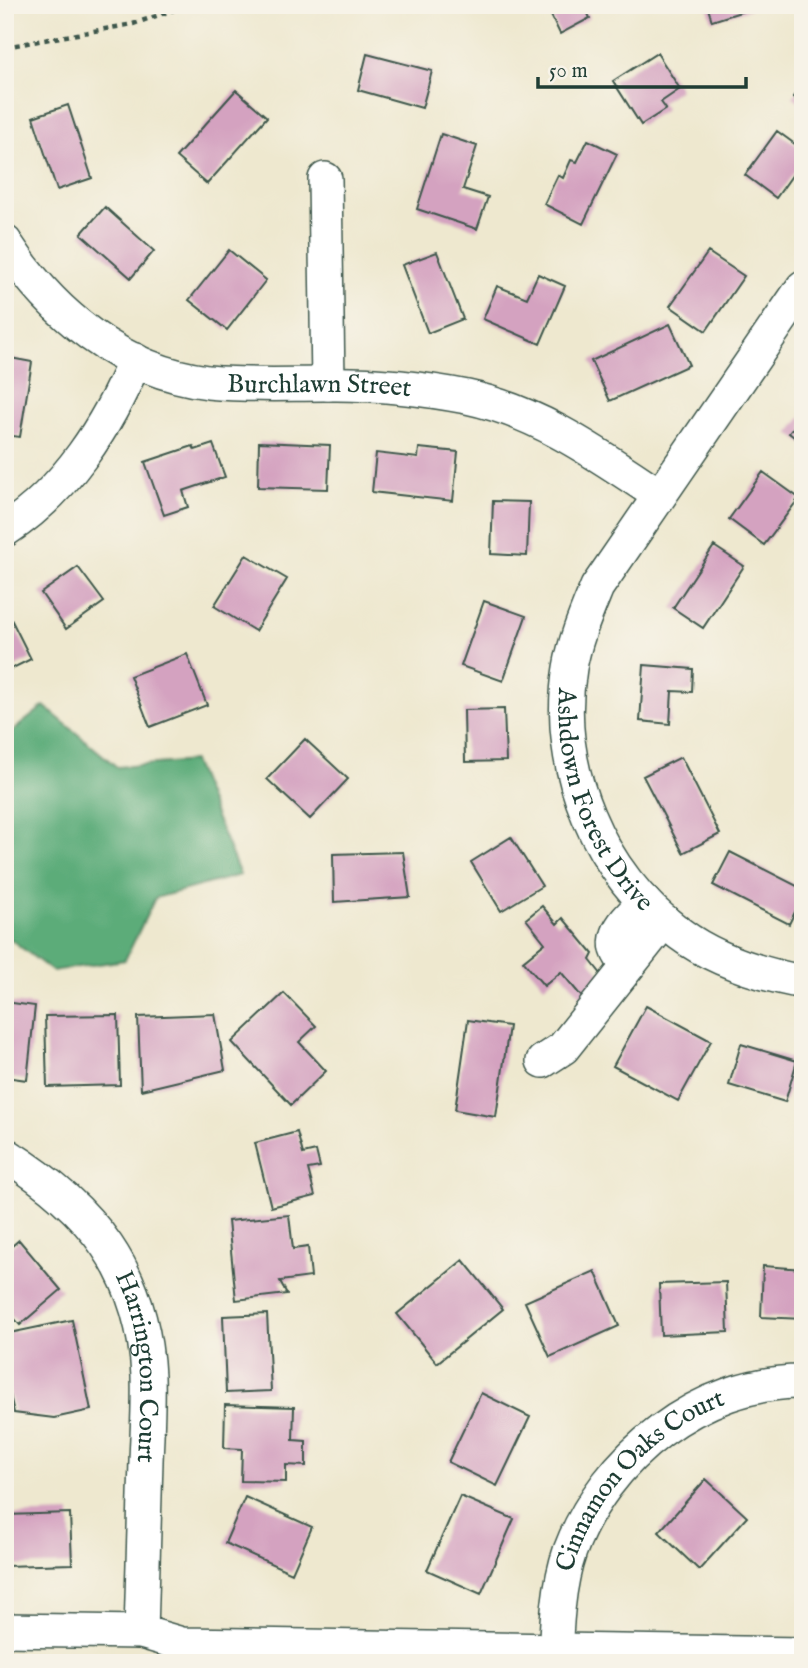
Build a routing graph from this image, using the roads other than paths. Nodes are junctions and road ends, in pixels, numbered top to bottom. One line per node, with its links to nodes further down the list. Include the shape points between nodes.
1 (325, 179): 5 (street)
2 (5, 242): 4 (street, Burchlawn Street, via 51,304 85,332)
3 (803, 287): 6 (street, Ashdown Forest Drive)
4 (135, 360): 5 (street, Burchlawn Street, via 205,382); 7 (street, via 96,436 47,495)
5 (328, 384): 6 (street, Burchlawn Street, via 417,388 521,414 569,436)
6 (659, 495): 8 (street, Ashdown Forest Drive, via 597,587 580,626 567,708 570,754 580,798 604,849)
7 (5, 530)
8 (654, 911): 9 (street, Ashdown Forest Drive, via 682,936 717,956 765,975); 10 (street, via 621,926 615,939 628,965 563,1048)
9 (803, 982)
10 (543, 1060)
11 (5, 1154): 14 (street, Harrington Court, via 43,1177 97,1231 125,1276 141,1326 148,1376)
12 (803, 1382): 16 (street, Cinnamon Oaks Court, via 757,1387 708,1403 672,1422 611,1478 587,1513 568,1561)
13 (5, 1630): 14 (street)
14 (141, 1632): 16 (street, via 182,1644)
15 (803, 1654): 16 (street)
16 (555, 1657)

